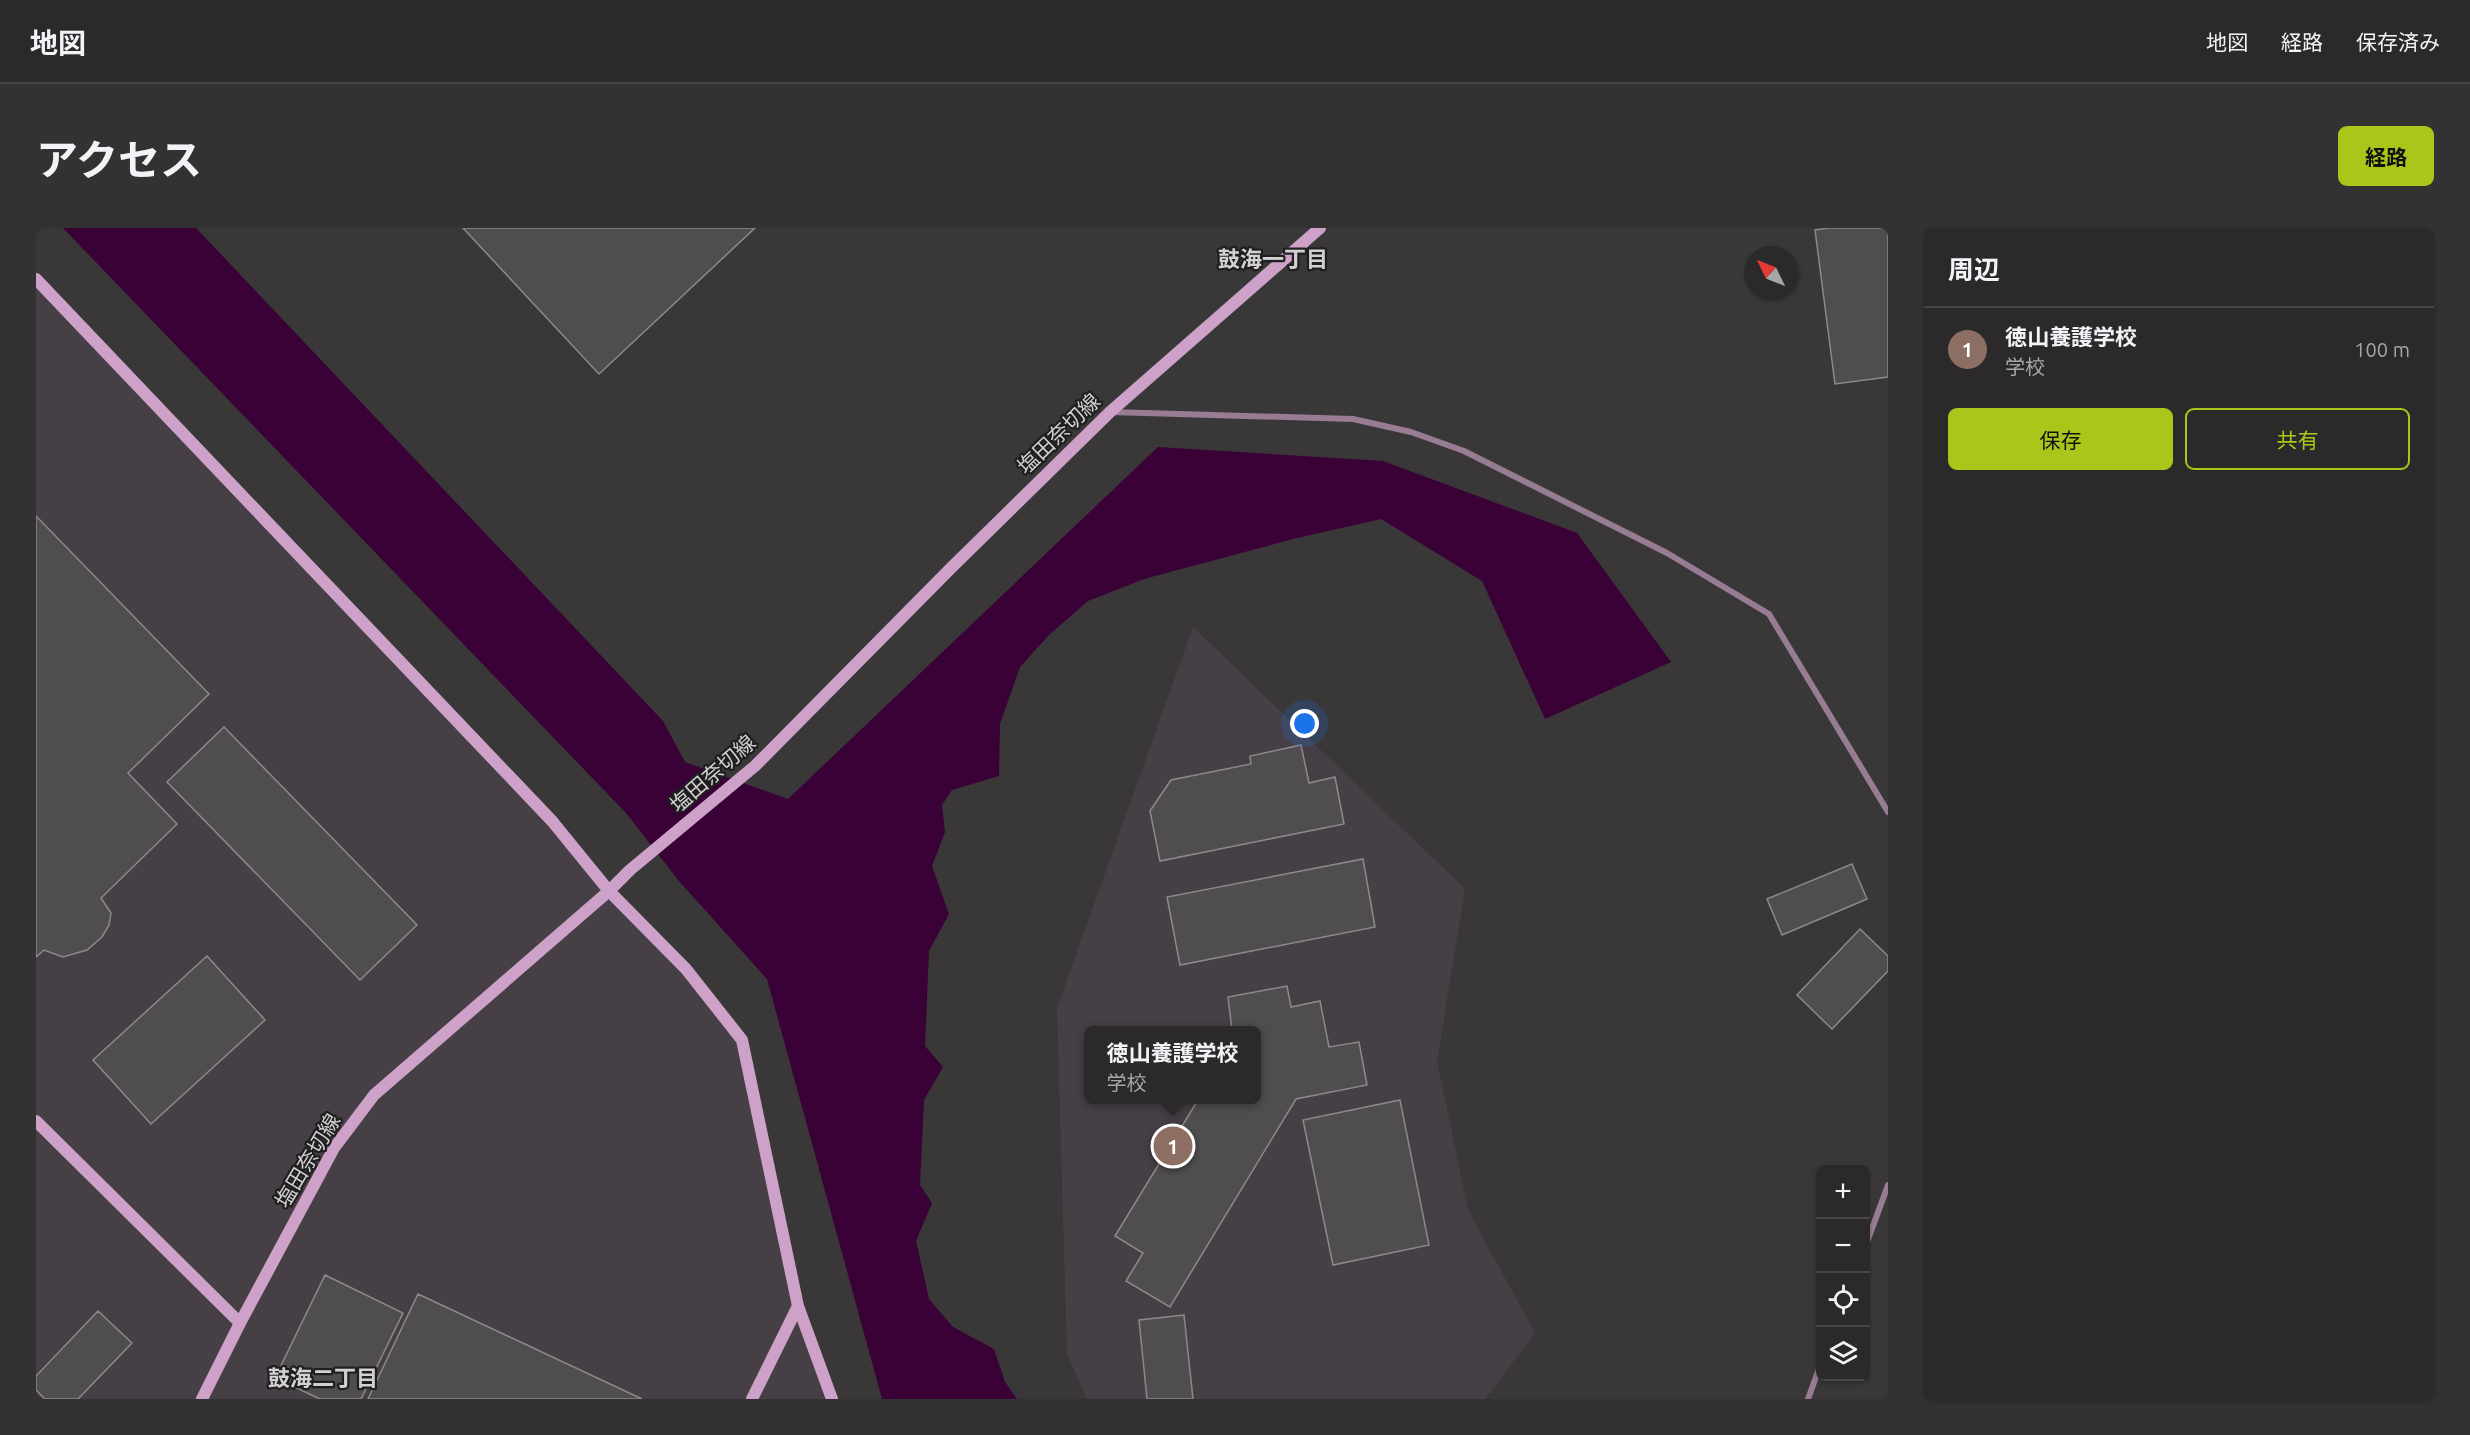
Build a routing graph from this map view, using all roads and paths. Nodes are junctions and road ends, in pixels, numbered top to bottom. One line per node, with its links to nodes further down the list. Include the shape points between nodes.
1 (1320, 228): 3 (street, 塩田奈切線)
2 (36, 279): 5 (street, via 552,821)
3 (1110, 412): 4 (street, via 1353,419 1412,432 1464,451 1667,553 1769,614); 5 (street, 塩田奈切線, via 755,766)
4 (1888, 812)
5 (609, 891): 9 (street, via 686,969 742,1040); 10 (street, 塩田奈切線, via 374,1095 334,1148)
6 (36, 1121): 10 (street)
7 (1888, 1185): 8 (street)
8 (1870, 1234)
9 (798, 1306): 13 (street); 14 (street)
10 (240, 1323): 12 (street, 塩田奈切線)
11 (1816, 1379): 15 (street)
12 (202, 1399)
13 (752, 1399)
14 (832, 1399)
15 (1808, 1399)

